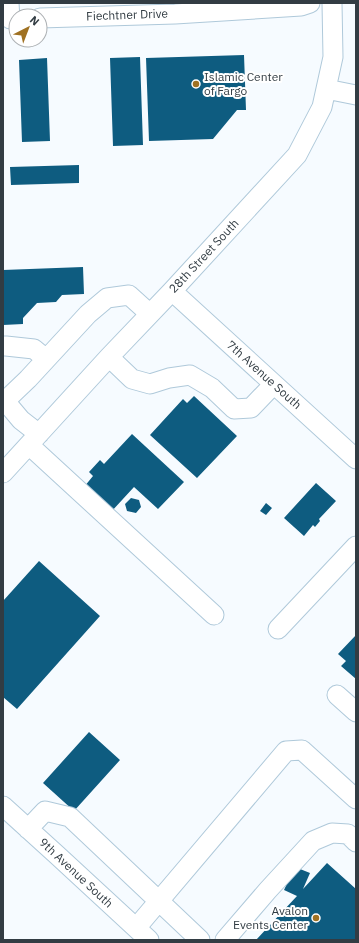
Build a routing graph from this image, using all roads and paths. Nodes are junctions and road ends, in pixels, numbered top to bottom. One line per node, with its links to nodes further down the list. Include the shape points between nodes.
1 (310, 3): 3 (street, Fiechtner Drive, via 301,6)
2 (332, 3): 5 (street, 28th Street South, via 334,58)
3 (234, 6): 4 (street, Fiechtner Drive, via 175,14)
4 (48, 18)
5 (326, 89): 6 (street); 7 (street, 28th Street South, via 322,107 296,155)
6 (356, 95)
7 (172, 291): 8 (street, 28th Street South); 12 (street, 7th Avenue South)
8 (150, 314): 10 (street, 28th Street South); 11 (street, via 129,294 107,298 88,314)
9 (3, 346): 11 (street, via 34,349)
10 (109, 357): 12 (street, via 132,379 150,384 190,375 212,388 234,409 252,408); 14 (street, 28th Street South)
11 (46, 359): 13 (street)
12 (274, 384): 15 (street, 7th Avenue South)
13 (4, 400): 14 (street)
14 (34, 439): 16 (street, 28th Street South); 18 (street)
15 (356, 458)
16 (3, 473)
17 (356, 546): 19 (street)
18 (214, 615)
19 (278, 629)
20 (337, 695): 21 (street)
21 (356, 712)
22 (356, 799): 26 (street, via 302,750 286,750)
23 (3, 806): 24 (street, 9th Avenue South)
24 (28, 829): 26 (street, via 45,811 70,818); 27 (street, 9th Avenue South)
25 (356, 842): 29 (street, via 348,834 332,833 313,841)
26 (159, 901): 27 (street); 28 (street)
27 (142, 934)
28 (200, 940)
29 (225, 940)

